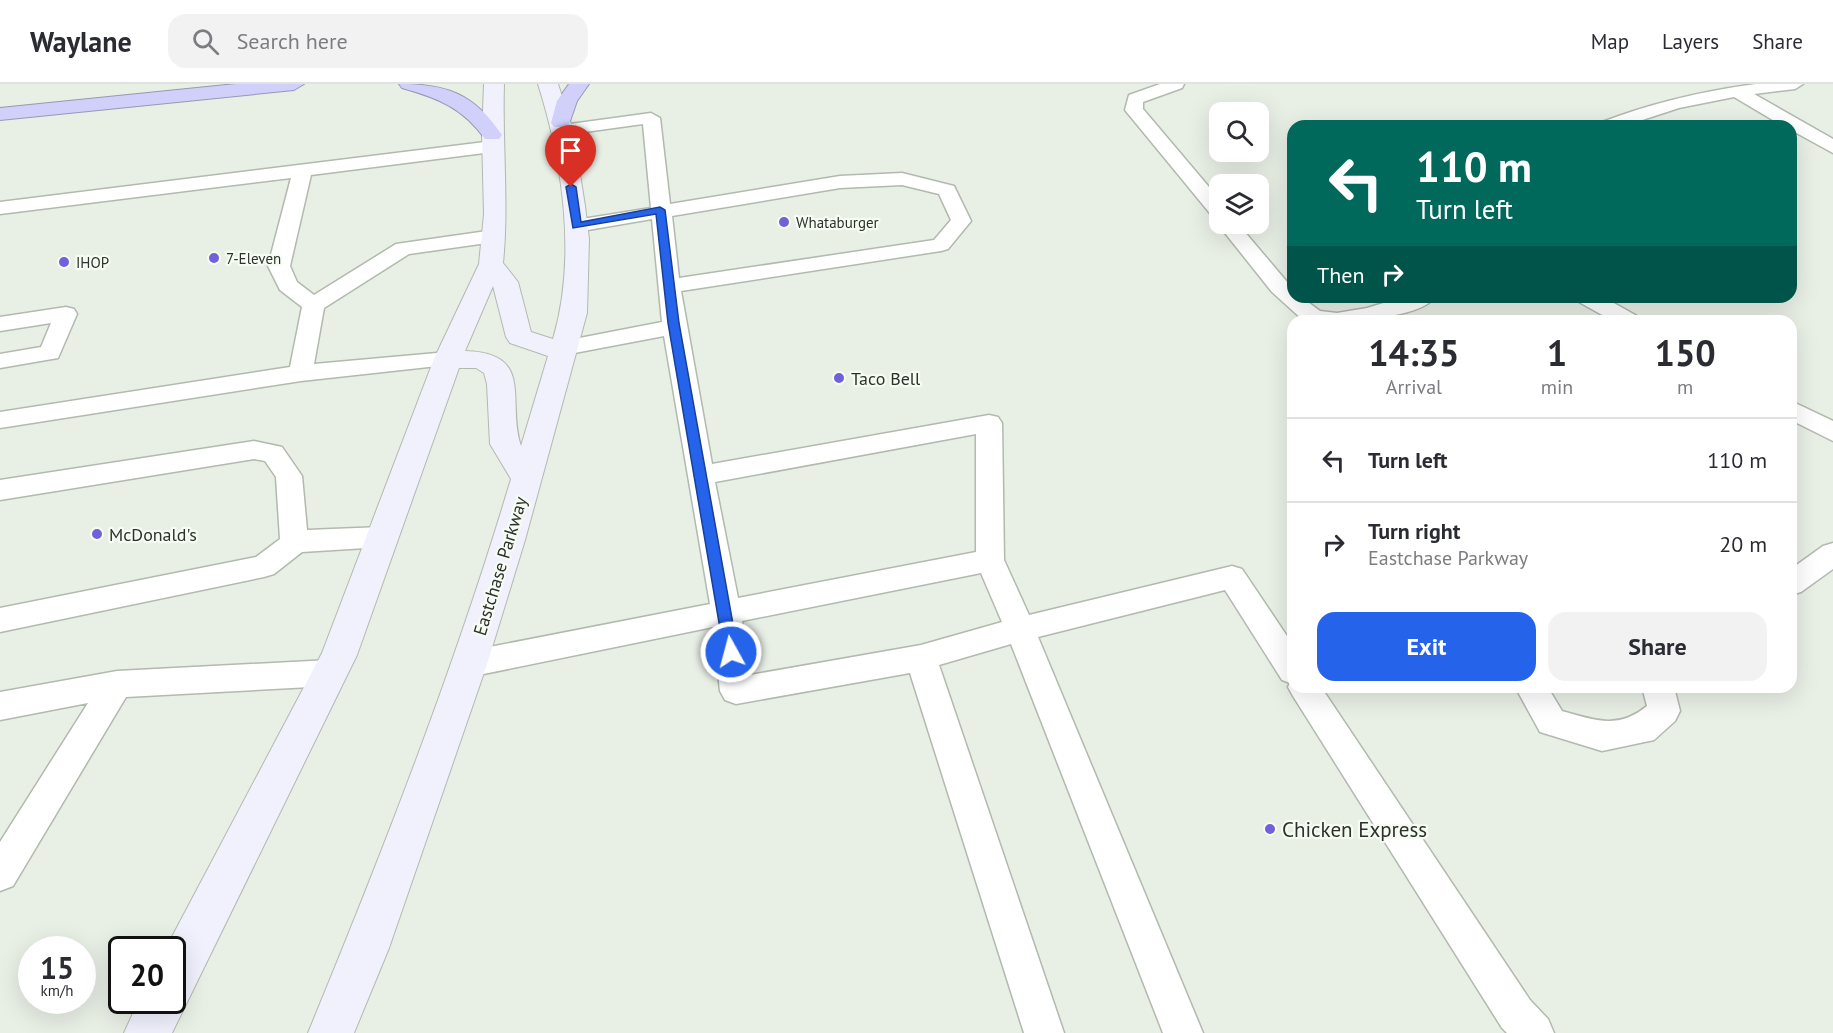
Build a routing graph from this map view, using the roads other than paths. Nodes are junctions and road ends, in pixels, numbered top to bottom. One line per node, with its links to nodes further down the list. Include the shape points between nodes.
1 (294, 84): 9 (highway)
2 (409, 84): 14 (highway, via 448,95 477,112)
3 (494, 84): 14 (main road)
4 (548, 84): 12 (main road, Eastchase Parkway)
5 (579, 84): 12 (highway, via 567,101)
6 (1176, 84): 17 (lane, via 1135,99 1134,110)
7 (1795, 84): 8 (lane)
8 (1737, 92): 10 (lane, via 1702,96); 11 (lane)
9 (0, 114)
10 (1624, 120)
11 (1786, 120)
12 (562, 126): 19 (lane, via 651,118); 20 (main road, Eastchase Parkway)
13 (1797, 126): 15 (lane)
14 (492, 141): 16 (lane); 22 (main road, via 496,214)
15 (1833, 147)
16 (302, 171): 18 (lane); 28 (lane, via 279,266 288,285)
17 (1209, 200)
18 (0, 208)
19 (660, 210): 20 (lane); 23 (lane); 23 (lane, via 840,182 902,179 947,190 961,221 941,245)
20 (576, 226): 34 (main road, Eastchase Parkway, via 574,313)
21 (1236, 234): 24 (lane)
22 (493, 250): 28 (lane, via 403,248); 34 (main road, via 519,338 543,347); 35 (main road)
23 (669, 286): 33 (lane)
24 (1287, 294)
25 (1295, 303): 29 (lane)
26 (1408, 303): 30 (lane)
27 (1598, 303): 31 (lane)
28 (313, 305): 37 (lane)
29 (1310, 315)
30 (1362, 315)
31 (1618, 315)
32 (0, 324): 36 (lane, via 66,314 50,353)
33 (674, 327): 34 (lane); 41 (lane)
34 (564, 348): 42 (main road, Eastchase Parkway)
35 (448, 359): 37 (lane); 42 (main road, via 482,360 496,368 501,384 505,444); 44 (main road)
36 (0, 361)
37 (301, 373): 39 (lane)
38 (1797, 412): 40 (lane)
39 (0, 420)
40 (1833, 432)
41 (701, 475): 47 (lane, via 989,423); 49 (lane)
42 (526, 479): 54 (main road, Eastchase Parkway)
43 (0, 490): 45 (lane, via 254,450 273,453 289,476)
44 (382, 537): 45 (lane); 55 (main road)
45 (294, 543): 50 (lane, via 264,566)
46 (1833, 554): 48 (lane)
47 (990, 560): 49 (lane); 51 (lane)
48 (1797, 580)
49 (726, 612): 52 (lane, via 736,691); 54 (lane)
50 (0, 620)
51 (1020, 629): 52 (lane); 53 (lane, via 1232,577); 69 (lane)
52 (921, 658): 68 (lane)
53 (1287, 662)
54 (469, 664): 62 (main road, Eastchase Parkway)
55 (330, 673): 56 (lane); 63 (main road)
56 (117, 684): 60 (lane); 61 (lane)
57 (1308, 693): 70 (lane, via 1516,1014)
58 (1535, 693): 59 (lane, via 1551,722 1602,737 1642,730 1664,711)
59 (1660, 693)
60 (0, 706)
61 (0, 874)
62 (367, 948): 66 (main road, Eastchase Parkway); 67 (main road)
63 (186, 956)
64 (157, 1014): 65 (main road)
65 (147, 1033)
66 (331, 1033)
67 (346, 1033)
68 (1044, 1033)
69 (1183, 1033)
70 (1534, 1033)

